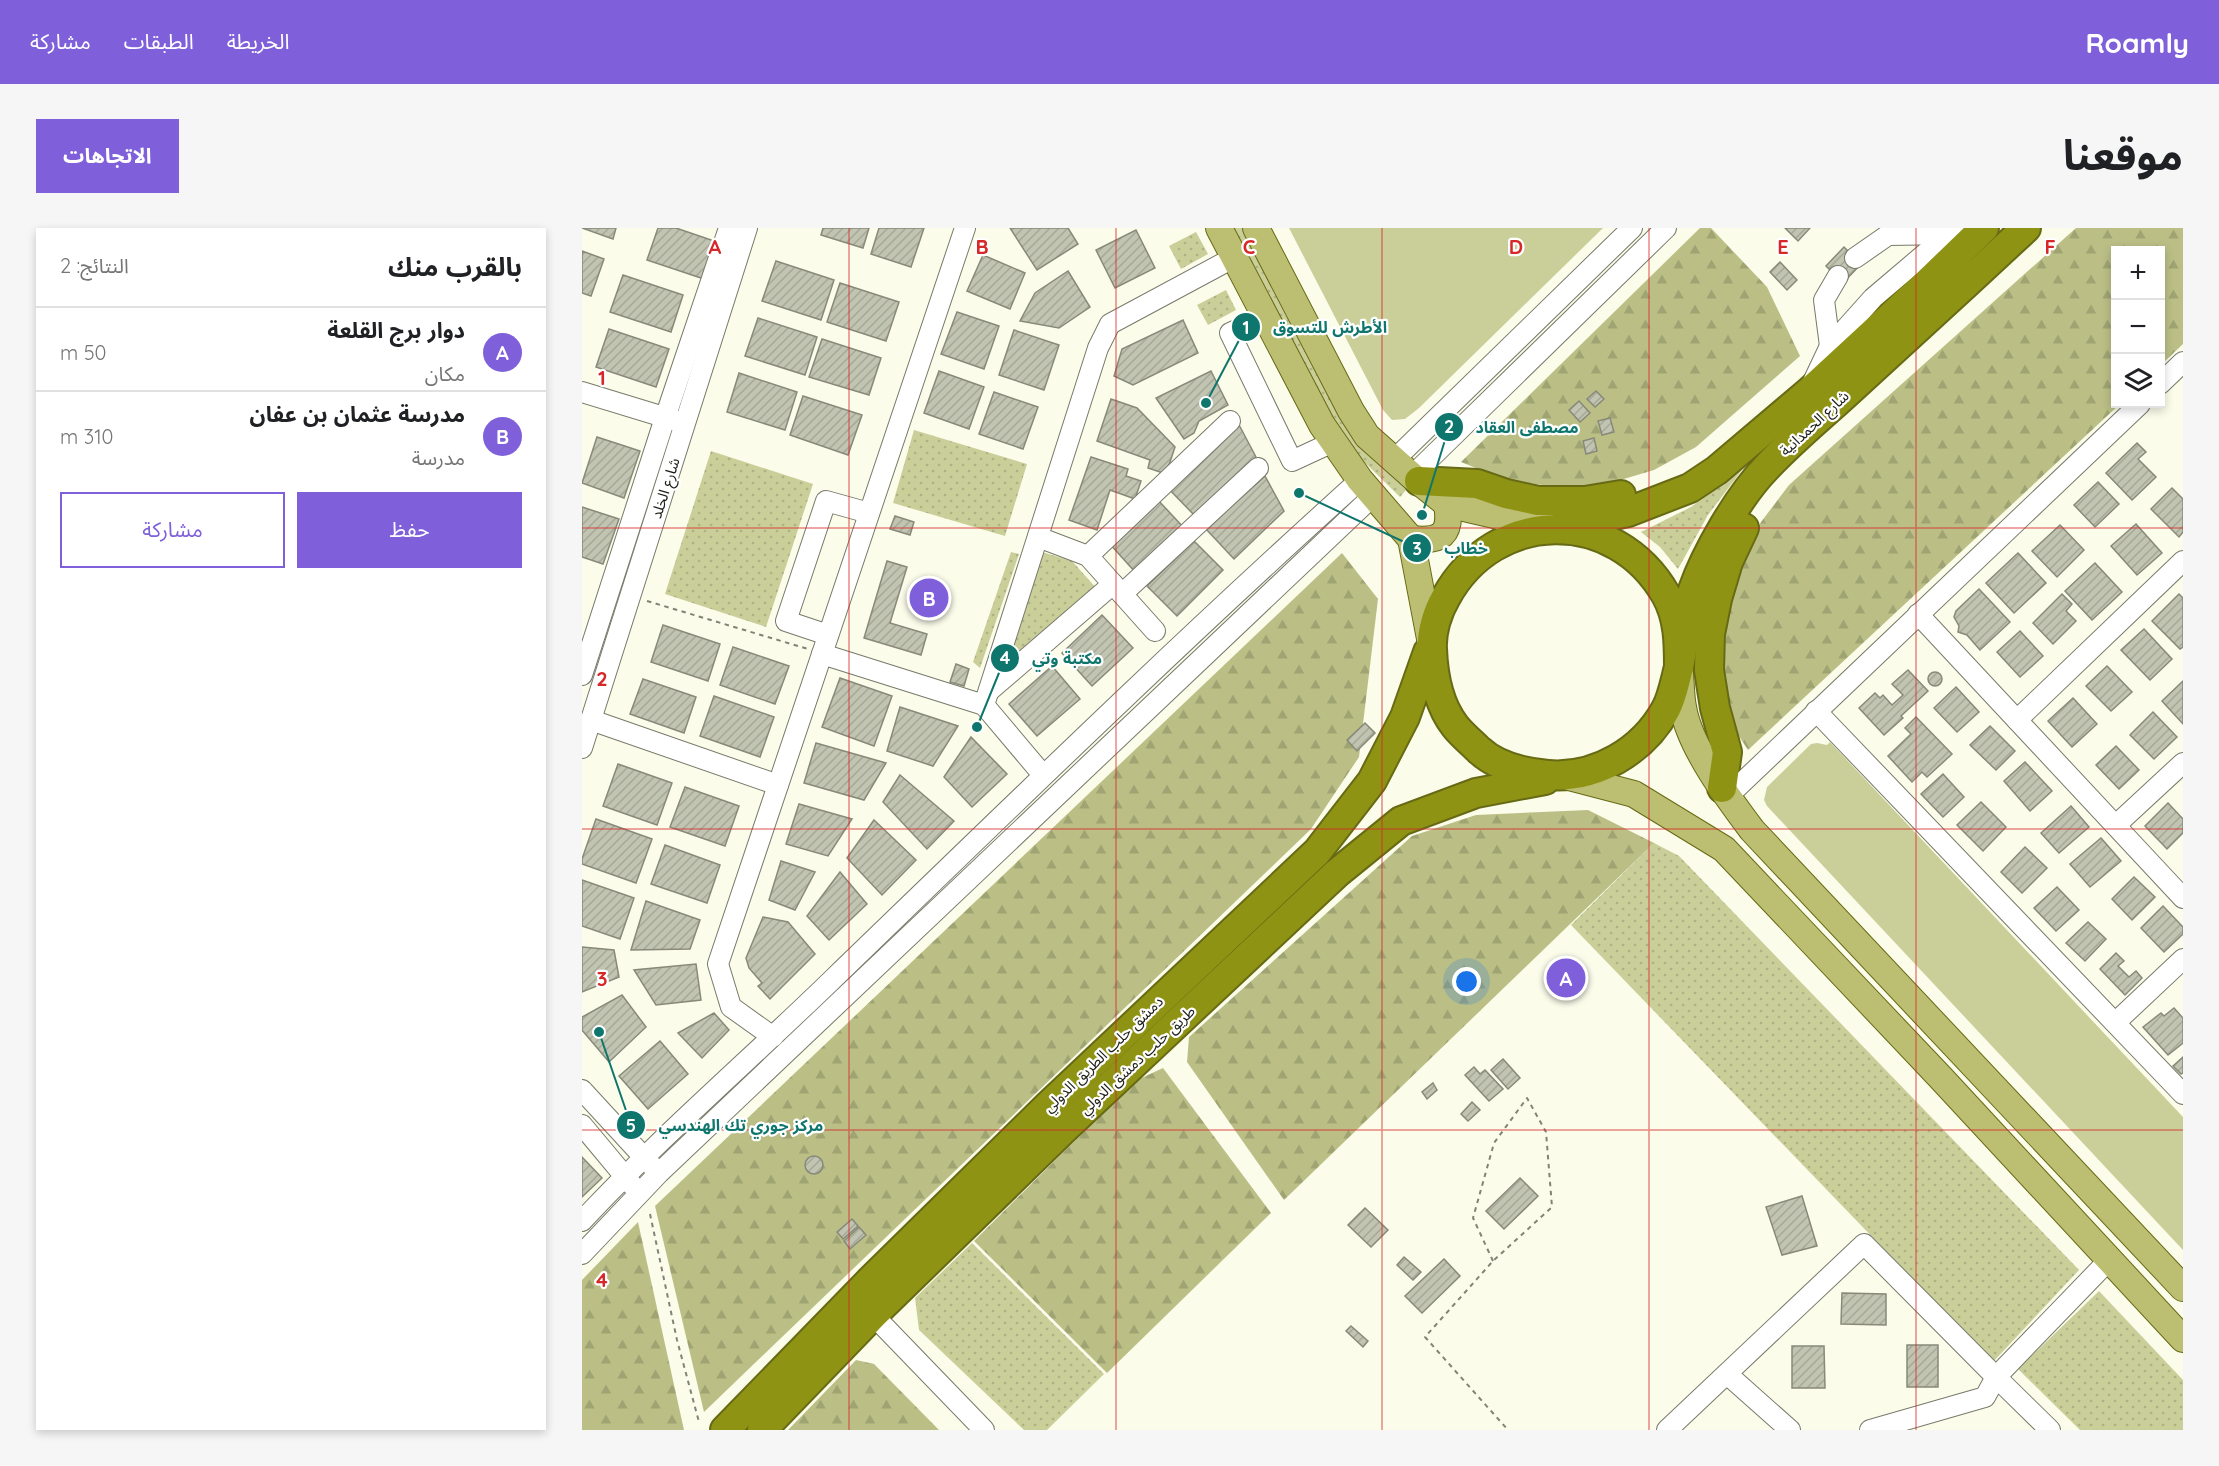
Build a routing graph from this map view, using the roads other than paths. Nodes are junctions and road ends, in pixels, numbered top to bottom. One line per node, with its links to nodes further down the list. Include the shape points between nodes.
1 (729, 228): 22 (street)
2 (747, 228): 24 (street, شارع الخلد)
3 (965, 228): 30 (street)
4 (1219, 228): 10 (main road)
5 (1256, 228): 12 (main road)
6 (1632, 228): 27 (street)
7 (1666, 228): 27 (street)
8 (2026, 228): 20 (highway, شارع الحمدانية)
9 (1970, 230): 11 (street, via 1888,234); 16 (street, via 1933,247 1873,298); 20 (highway, شارع الحمدانية, via 1927,283)
10 (1233, 258): 14 (main road); 32 (street, via 1110,324 1098,348)
11 (1855, 258)
12 (1276, 270): 14 (main road); 27 (main road, via 1351,411 1368,436)
13 (1838, 276): 16 (street, via 1824,300)
14 (1247, 284): 15 (main road)
15 (1265, 317): 25 (main road); 25 (street, via 1230,333 1292,460)
16 (1830, 346): 20 (street)
17 (2183, 362): 18 (street)
18 (2165, 379)
19 (582, 392): 22 (street)
20 (1805, 407): 27 (highway, via 1747,423 1682,472 1624,495 1585,501 1538,501 1477,484); 31 (highway, شارع الحمدانية, via 1690,488 1628,512); 41 (highway, شارع الحمدانية, via 1724,524 1692,592); 52 (highway, via 1790,466 1746,524 1728,562 1717,599 1710,634 1709,670 1727,752)
21 (2136, 408): 37 (street)
22 (665, 418): 24 (street); 42 (street)
23 (1230, 421): 34 (street)
24 (685, 424): 45 (street, شارع الخلد)
25 (1333, 442): 28 (main road)
26 (1257, 468): 36 (street)
27 (1408, 472): 29 (main road)
28 (1367, 488): 33 (main road); 49 (street); 66 (street)
29 (1447, 504): 31 (main road); 33 (main road, via 1447,530 1426,541)
30 (869, 513): 39 (street); 39 (street, via 826,501 786,621)
31 (1550, 528): 40 (highway, شارع الحمدانية, via 1514,536 1482,552 1456,578 1439,609); 41 (highway, via 1586,532 1619,545 1647,568 1668,598 1679,632)
32 (1038, 537): 34 (street); 43 (street)
33 (1411, 539): 40 (main road)
34 (1088, 556): 36 (street)
35 (2183, 561): 46 (street)
36 (1118, 589): 38 (street); 43 (street)
37 (1918, 614): 44 (street); 46 (street)
38 (1155, 631)
39 (825, 644): 43 (street); 51 (street)
40 (1431, 644): 50 (highway, via 1436,686 1454,725 1484,754 1523,772); 78 (highway, دمشق حلب الطريق الدولي, via 1405,717 1372,782 1317,852 1048,1106 870,1281)
41 (1679, 668): 50 (highway, طريق حلب دمشق الدولي, via 1667,709 1641,742 1606,766); 52 (main road, via 1683,709 1704,760)
42 (582, 675)
43 (986, 698): 49 (street)
44 (1816, 711): 52 (street); 57 (street)
45 (591, 720): 47 (street, شارع الخلد); 51 (street)
46 (2017, 720): 53 (street)
47 (582, 748)
48 (2183, 763): 53 (street)
49 (1043, 775): 58 (street)
50 (1565, 776): 59 (main road, via 1634,794 1724,849); 73 (highway, طريق حلب دمشق الدولي, via 1476,793 1401,821 1337,873)
51 (778, 785): 58 (street, via 718,964 731,1007)
52 (1724, 792): 56 (main road, via 1752,830)
53 (2116, 825): 54 (street)
54 (2183, 898)
55 (2183, 959): 57 (street)
56 (1929, 1019): 59 (main road, via 1932,1030 1926,1040 1916,1045); 60 (main road)
57 (2116, 1022): 63 (street)
58 (773, 1037): 65 (street)
59 (1906, 1042): 61 (main road)
60 (1964, 1056): 61 (main road, via 1954,1055 1945,1060); 72 (main road)
61 (1941, 1078): 71 (main road)
62 (582, 1090): 65 (street)
63 (2183, 1094)
64 (582, 1125): 67 (street)
65 (642, 1157): 66 (street); 67 (street)
66 (659, 1173): 68 (street)
67 (624, 1176): 68 (street); 69 (street)
68 (640, 1193): 70 (street)
69 (582, 1221)
70 (582, 1254)
71 (2109, 1260): 74 (main road); 76 (street)
72 (2183, 1288)
73 (873, 1315): 79 (highway, طريق حلب دمشق الدولي); 80 (street)
74 (2183, 1338)
75 (1727, 1374): 76 (street, via 1864,1244); 81 (street); 82 (street)
76 (1996, 1377): 77 (street, via 1985,1397); 84 (street)
77 (1920, 1422): 83 (street)
78 (712, 1426)
79 (762, 1430)
80 (984, 1430)
81 (1667, 1430)
82 (1790, 1430)
83 (1870, 1430)
84 (2050, 1430)

